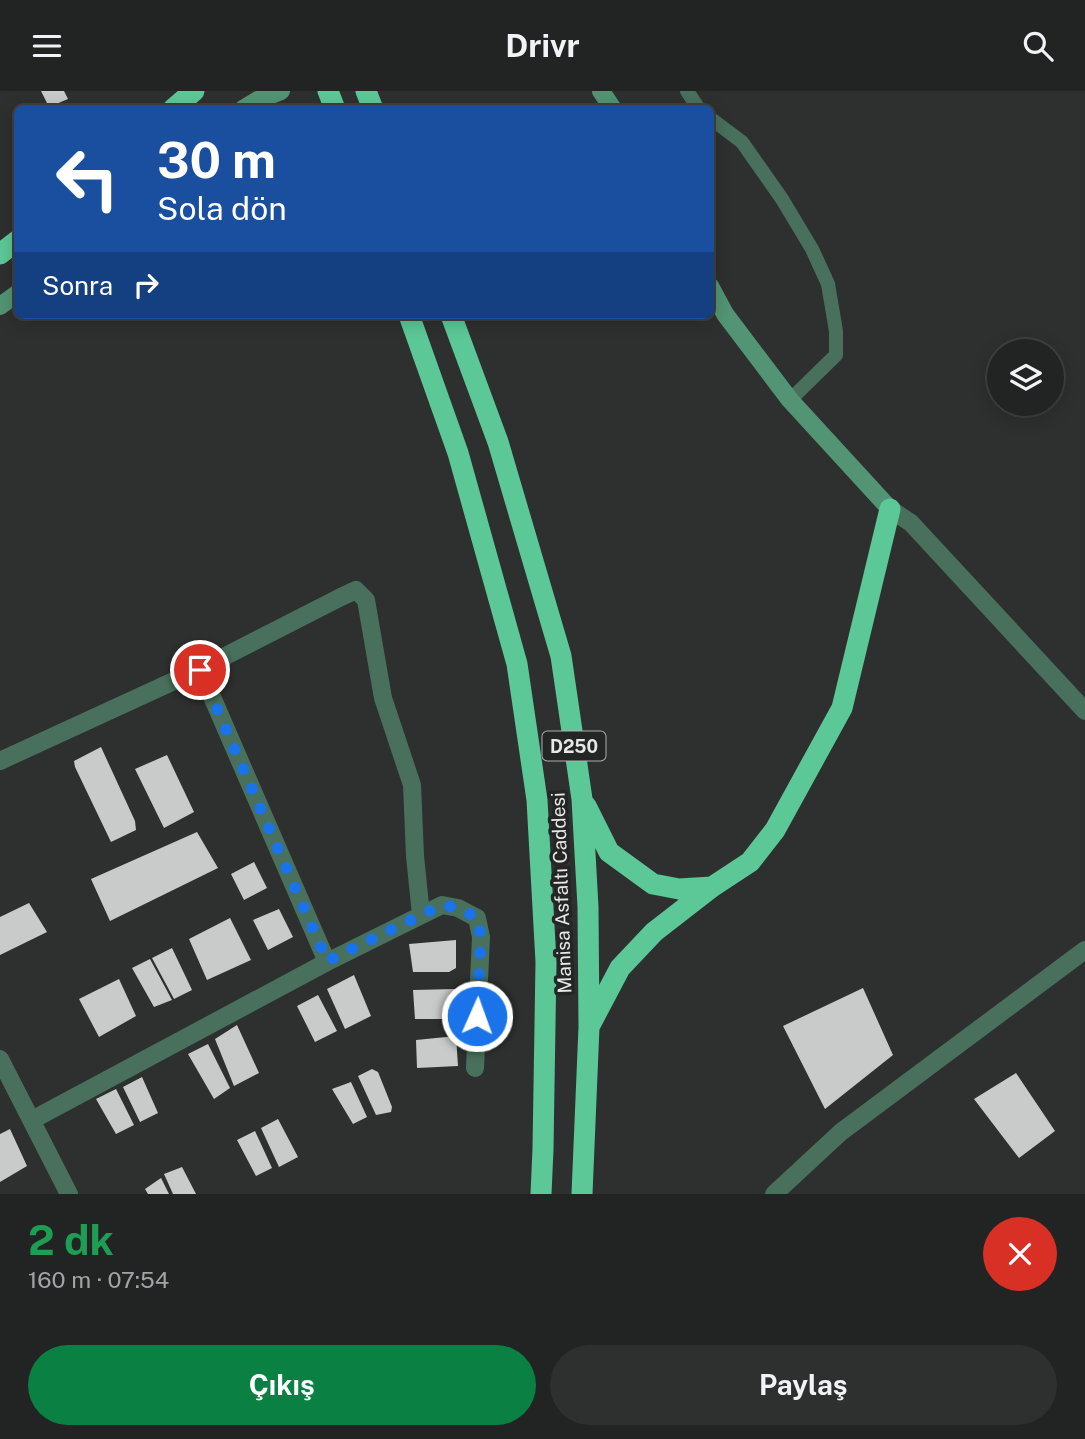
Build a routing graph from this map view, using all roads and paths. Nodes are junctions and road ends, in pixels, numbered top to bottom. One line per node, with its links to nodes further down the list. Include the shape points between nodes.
1 (194, 91): 4 (highway)
2 (281, 91): 3 (main road)
3 (250, 104)
4 (178, 105)
5 (714, 121): 11 (lane, via 741,142 782,199 828,284 836,355)
6 (14, 243): 7 (highway)
7 (0, 254)
8 (714, 293): 11 (main road)
9 (410, 319): 26 (highway, Manisa Asfaltı Caddesi / D250, via 458,453 517,664 536,787 546,962)
10 (452, 319): 16 (highway, Manisa Asfaltı Caddesi / D250, via 498,442 561,656)
11 (790, 400): 12 (main road)
12 (890, 509): 14 (street, via 911,523); 17 (highway, via 842,708 775,830 751,862)
13 (200, 670): 15 (street); 18 (street, via 356,590 366,600 383,698 412,785); 20 (street)
14 (1085, 711)
15 (0, 761)
16 (582, 799): 17 (highway, via 609,852 653,884 679,889); 21 (highway, Manisa Asfaltı Caddesi / D250)
17 (712, 887): 21 (highway, via 654,932 620,968)
18 (421, 915): 20 (street); 23 (street, via 442,905 477,918 481,937)
19 (1085, 950): 28 (street, via 841,1132)
20 (327, 961): 24 (street)
21 (589, 1027): 27 (highway, Manisa Asfaltı Caddesi / D250)
22 (0, 1059): 24 (street)
23 (475, 1068)
24 (32, 1120): 25 (street)
25 (67, 1193)
26 (541, 1194)
27 (582, 1194)
28 (774, 1194)

